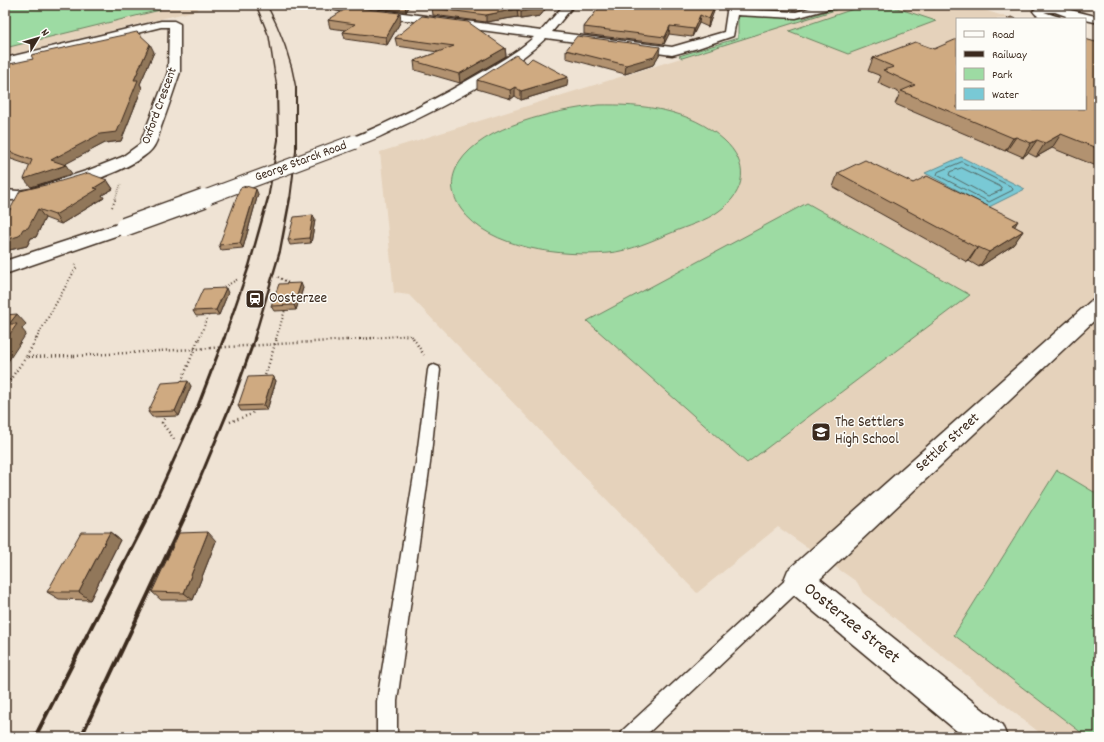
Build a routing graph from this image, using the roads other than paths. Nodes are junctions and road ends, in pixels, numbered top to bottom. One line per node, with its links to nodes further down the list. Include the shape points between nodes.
1 (328, 5): 8 (street, via 340,9)
2 (569, 5): 10 (street, George Starck Road)
3 (831, 5): 4 (street, via 796,15)
4 (732, 8): 10 (street, via 729,34 672,51)
5 (418, 9): 8 (street)
6 (1049, 11): 7 (street)
7 (1069, 16): 9 (street)
8 (409, 17): 10 (street)
9 (1097, 19)
10 (543, 35): 13 (street, George Starck Road, bridge, via 525,50 405,121 68,248)
11 (5, 62): 12 (street, Oxford Crescent, via 161,24 174,24 174,72 147,146 139,155 34,193)
12 (5, 195)
13 (5, 268)
14 (1099, 306): 16 (street, Settler Street)
15 (434, 370): 17 (lane, via 423,463 387,701)
16 (798, 580): 18 (lane, Oosterzee Street); 19 (street, Oosterzee Street)
17 (387, 737)
18 (630, 737)
19 (990, 737)

